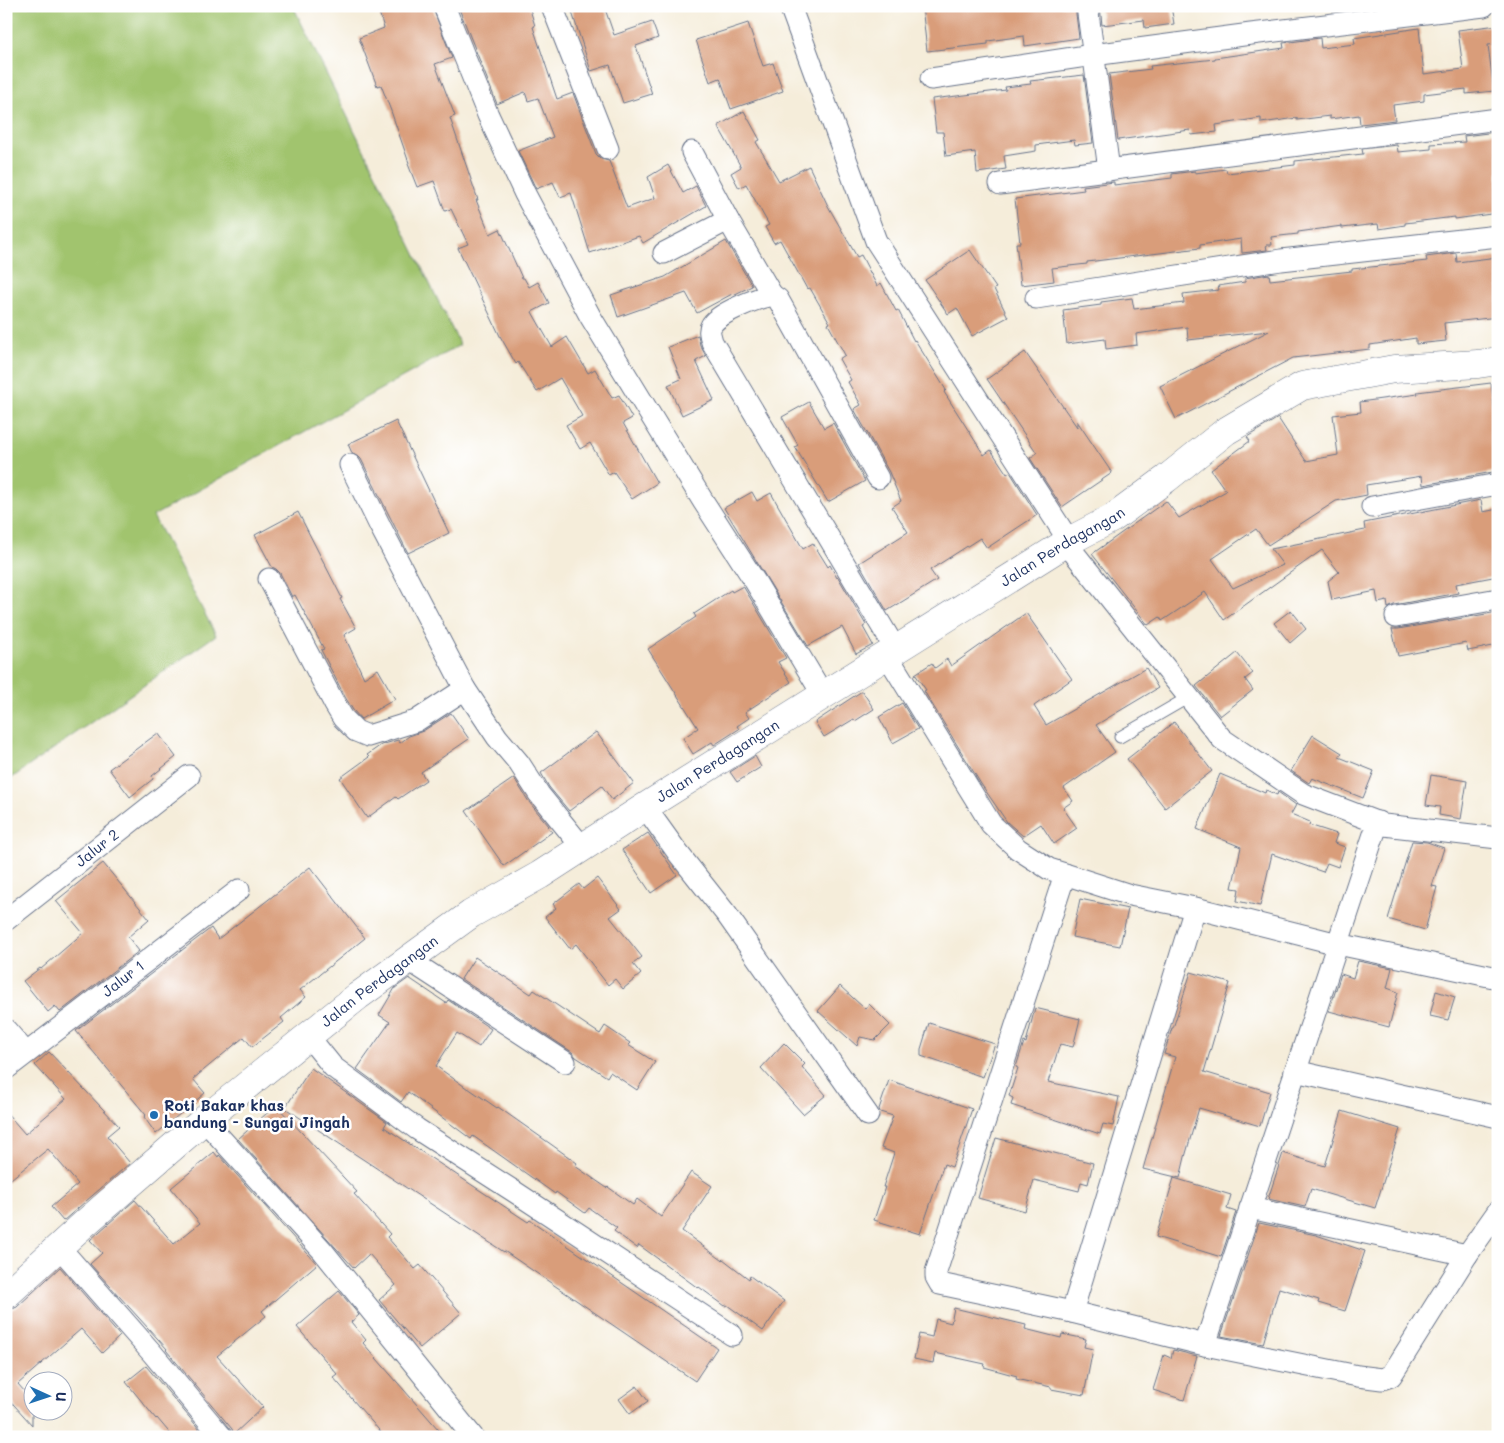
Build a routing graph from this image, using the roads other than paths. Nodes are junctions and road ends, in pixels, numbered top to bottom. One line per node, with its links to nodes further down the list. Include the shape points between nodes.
1 (444, 6): 29 (street, via 488,115 590,316)
2 (552, 6): 9 (street)
3 (790, 6): 23 (street, via 876,241)
4 (1087, 6): 6 (street)
5 (1484, 6): 6 (street)
6 (1093, 55): 7 (street); 11 (street)
7 (931, 79)
8 (1498, 119): 11 (street)
9 (608, 149)
10 (692, 152): 13 (street)
11 (1109, 170): 12 (street)
12 (1000, 184)
13 (728, 220): 15 (street); 16 (street)
14 (1498, 236): 17 (street, via 1281,260)
15 (664, 253)
16 (772, 295): 20 (street, via 778,299); 27 (street, via 744,304 715,321 710,327 712,342)
17 (1036, 298)
18 (1498, 361): 23 (street, Jalan Perdagangan, via 1394,369 1302,386 1226,431 1113,518)
19 (350, 465): 28 (street)
20 (878, 478)
21 (1498, 484): 22 (street)
22 (1372, 507)
23 (1067, 542): 27 (street, Jalan Perdagangan); 30 (street)
24 (270, 579): 28 (street, via 334,703 356,731 368,736 416,721)
25 (1498, 599): 26 (street)
26 (1396, 617)
27 (892, 652): 29 (street, Jalan Perdagangan); 37 (street, via 991,824 1018,849 1049,869)
28 (465, 689): 36 (street, via 497,737)
29 (823, 695): 33 (street, Jalan Perdagangan)
30 (1189, 697): 31 (lane); 34 (street, via 1222,739 1303,794)
31 (1120, 737)
32 (189, 776): 40 (street, Jalur 2)
33 (645, 807): 36 (street, Jalan Perdagangan); 50 (street, via 727,915)
34 (1378, 822): 35 (street); 41 (street)
35 (1498, 838)
36 (582, 848): 42 (street, Jalan Perdagangan, via 471,914)
37 (1065, 874): 39 (street, via 1130,895); 58 (street, via 936,1277 944,1286)
38 (239, 890): 46 (street, Jalur 1)
39 (1194, 908): 41 (street); 58 (street)
40 (6, 920)
41 (1338, 944): 43 (street); 49 (street)
42 (409, 960): 45 (street, Jalan Perdagangan); 47 (street)
43 (1498, 978)
44 (6, 1030): 46 (street)
45 (308, 1036): 52 (street, Jalan Perdagangan); 59 (street, via 333,1067 417,1129)
46 (26, 1053): 48 (street, Jalur 1)
47 (565, 1062)
48 (6, 1069)
49 (1295, 1071): 51 (street); 53 (street)
50 (868, 1115)
51 (1498, 1117)
52 (204, 1120): 55 (street, Jalan Perdagangan); 62 (street, via 322,1250)
53 (1250, 1208): 56 (street); 60 (street)
54 (1498, 1211): 56 (street)
55 (59, 1247): 57 (street, Jalan Perdagangan); 61 (street)
56 (1467, 1255): 60 (street, via 1387,1378 1358,1376)
57 (6, 1294)
58 (1072, 1312): 60 (street)
59 (732, 1336)
60 (1204, 1346)
61 (222, 1437)
62 (473, 1437)

